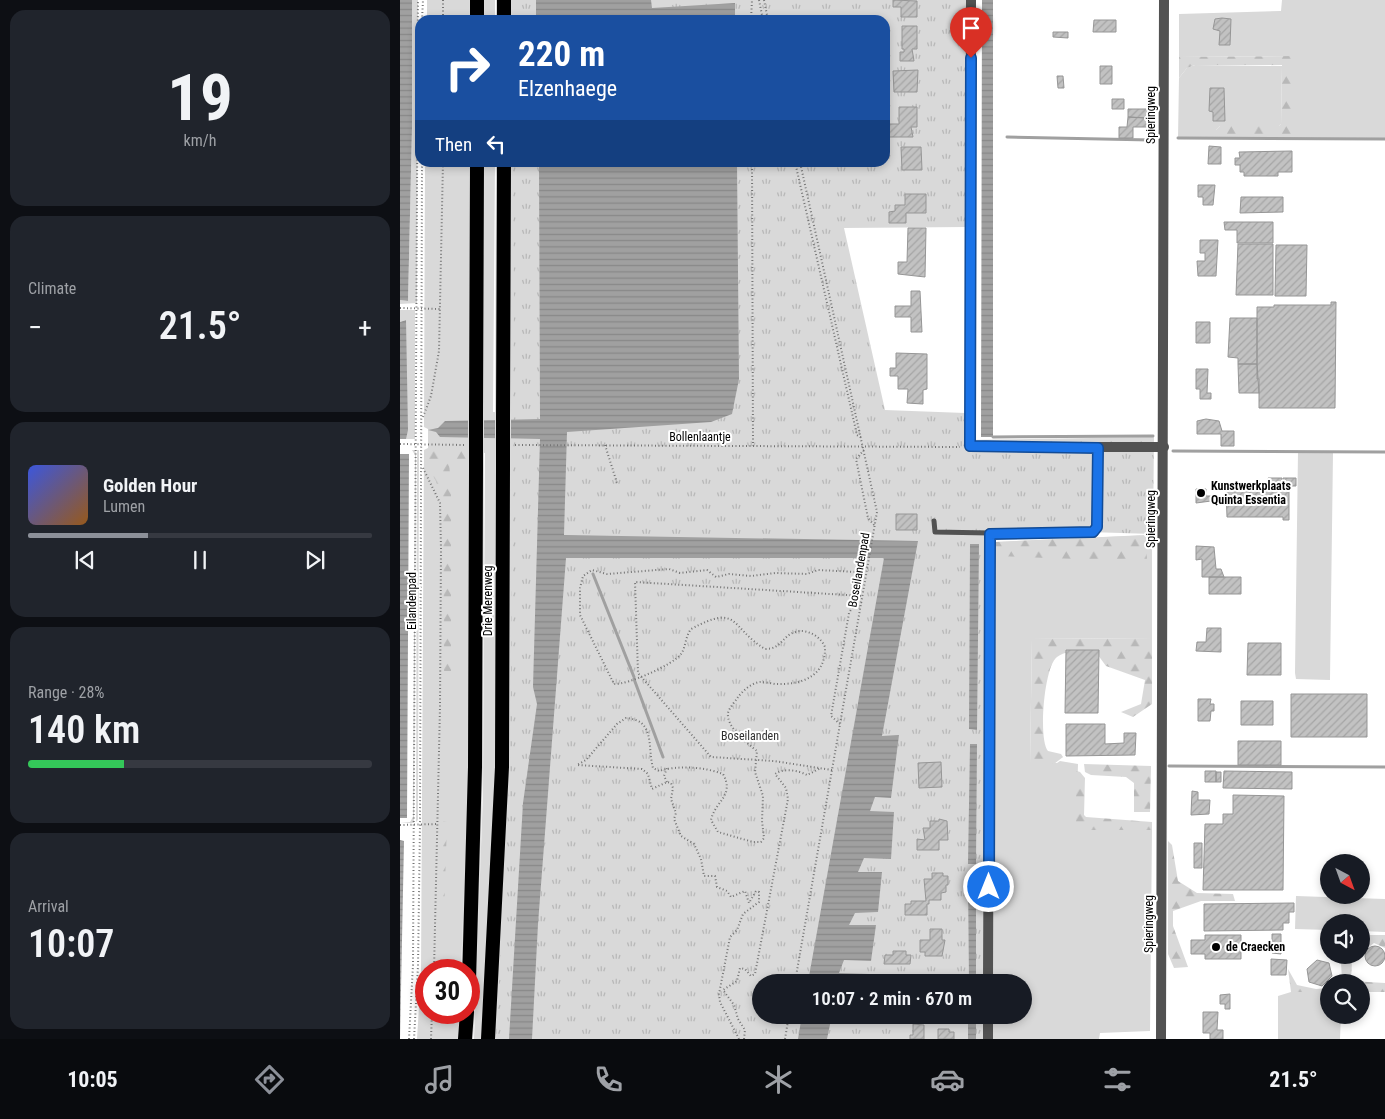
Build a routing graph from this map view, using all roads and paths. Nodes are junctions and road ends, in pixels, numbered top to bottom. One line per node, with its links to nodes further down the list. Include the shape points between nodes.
1 (418, 0): 11 (path)
2 (423, 0): 12 (path)
3 (443, 0): 13 (path)
4 (477, 0): 14 (highway)
5 (504, 0): 15 (highway)
6 (752, 0): 16 (path)
7 (759, 0): 17 (path)
8 (764, 0): 18 (path)
9 (971, 0): 39 (street)
10 (1164, 0): 40 (street, Spieringweg)
11 (418, 15)
12 (422, 15)
13 (443, 15)
14 (477, 15)
15 (504, 15)
16 (751, 15)
17 (762, 15)
18 (767, 15)
19 (417, 167): 28 (path)
20 (422, 167): 29 (path, Eilandenpad)
21 (443, 167): 30 (path)
22 (477, 167): 63 (highway, Drie Merenweg, bridge, via 475,767)
23 (504, 167): 74 (highway, Drie Merenweg, bridge, via 502,766)
24 (752, 167): 38 (path)
25 (796, 167): 32 (path, via 857,435)
26 (801, 167): 32 (path, Boseilandenpad)
27 (400, 308): 28 (path)
28 (417, 308): 29 (path); 34 (path)
29 (422, 308): 30 (path); 31 (path, Eilandenpad)
30 (440, 309): 31 (path, via 439,351 431,396)
31 (422, 419): 35 (path, Eilandenpad)
32 (862, 438): 41 (path, Boseilandenpad)
33 (400, 444): 34 (path)
34 (417, 445): 35 (path); 61 (path)
35 (422, 445): 43 (path, Eilandenpad)
36 (536, 445): 37 (path, Bollenlaantje)
37 (605, 445): 38 (path, Bollenlaantje); 44 (path)
38 (753, 446): 41 (path, Bollenlaantje)
39 (970, 446): 41 (path, Bollenlaantje); 42 (street)
40 (1164, 447): 42 (street); 79 (street, Spieringweg)
41 (864, 448): 46 (path, Boseilandenpad, via 877,512); 46 (path, via 856,459 868,518)
42 (1098, 448): 47 (street, via 1097,527 1093,532)
43 (422, 466): 58 (path, Eilandenpad); 59 (path, via 440,503)
44 (617, 483)
45 (934, 521): 47 (lane, via 935,532)
46 (875, 526): 48 (path, Boseilandenpad)
47 (990, 534): 65 (street)
48 (868, 567): 49 (path, Boseilandenpad); 51 (path, via 857,572 818,570 807,574 729,574 716,577 707,570 680,573 669,569 607,574 587,571 581,580 580,615 614,684)
49 (863, 596): 50 (path, Boseilandenpad); 51 (path, via 635,582 636,654)
50 (862, 602): 52 (path, Boseilandenpad); 52 (path, via 853,606 849,613 836,677 831,716)
51 (640, 676): 53 (path, via 711,757); 53 (path, via 675,660 682,653 691,630 713,618 724,617 739,624 765,649 774,649 795,632 817,636 823,642 825,652 823,665 814,677 792,683 754,684 740,695 728,712 739,736 758,751)
52 (840, 724): 56 (path, Boseilandenpad)
53 (757, 759): 54 (path, via 755,772 763,796 764,836 764,840 758,843 718,832 712,820 728,790 723,774 711,770); 55 (path)
54 (667, 768): 57 (path, via 664,776); 57 (path, via 659,771 653,768 650,735 635,718 626,718 617,724 577,766 642,769 648,774 652,788)
55 (820, 768): 56 (path); 76 (path, via 807,775 789,771 776,774 786,788 788,799 755,974 751,976 740,968 737,981 723,990 745,1030)
56 (832, 770): 64 (path, Boseilandenpad)
57 (667, 782): 75 (path, via 673,788 671,799 676,809 676,826 681,836 694,844 704,876 715,876 717,887 727,891 731,897 745,891 749,903 756,891 759,892 759,902 743,914 737,930 730,937 719,994)
58 (420, 824): 59 (path); 61 (path); 71 (path, Eilandenpad)
59 (438, 824): 62 (path)
60 (400, 825): 61 (path)
61 (414, 825): 70 (path)
62 (434, 959)
63 (470, 959)
64 (796, 974)
65 (988, 974)
66 (432, 1024): 72 (path)
67 (466, 1024): 73 (highway)
68 (788, 1024): 77 (path)
69 (988, 1024): 78 (street)
70 (409, 1039)
71 (414, 1039)
72 (431, 1039)
73 (465, 1039)
74 (488, 1039)
75 (739, 1039)
76 (744, 1039)
77 (785, 1039)
78 (988, 1039)
79 (1161, 1039)

